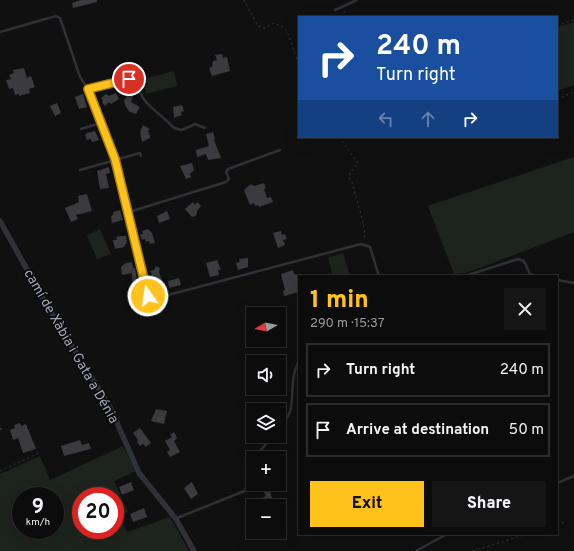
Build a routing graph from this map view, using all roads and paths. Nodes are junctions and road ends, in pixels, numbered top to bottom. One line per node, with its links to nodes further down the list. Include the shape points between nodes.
1 (244, 0): 9 (path, via 258,26 264,28 274,23 287,31)
2 (357, 0): 3 (lane)
3 (342, 7): 4 (lane); 5 (path)
4 (335, 10)
5 (346, 16)
6 (574, 20): 7 (path)
7 (558, 26)
8 (0, 32): 10 (lane, via 56,16 60,18 80,77)
9 (298, 61)
10 (88, 89): 13 (lane); 14 (lane, via 134,79 146,102 174,128 179,130 195,124)
11 (574, 92): 12 (path)
12 (558, 99)
13 (101, 123): 15 (lane); 19 (lane)
14 (205, 128)
15 (81, 129)
16 (340, 138): 23 (path, via 358,163 349,178 366,236)
17 (280, 150): 21 (lane, via 228,169 226,172 229,179 226,182)
18 (140, 156): 19 (lane, via 140,153)
19 (115, 159): 20 (lane); 21 (lane)
20 (80, 170)
21 (129, 212): 23 (lane, via 148,296 153,299)
22 (0, 221): 38 (street, camí de Xàbia i Gata a Dénia, via 49,309 109,405 139,473)
23 (361, 244): 24 (lane, via 370,247)
24 (379, 275)
25 (468, 275): 26 (lane, via 518,259 524,261 530,274)
26 (534, 275)
27 (558, 280): 28 (lane)
28 (574, 283)
29 (298, 363): 30 (lane, via 294,376 291,412)
30 (286, 419)
31 (267, 443): 32 (lane)
32 (261, 451)
33 (39, 453): 34 (path)
34 (0, 471)
35 (574, 476): 36 (lane)
36 (558, 483)
37 (246, 490): 38 (lane)
38 (176, 518): 43 (street, camí de Xàbia i Gata a Dénia)
39 (566, 522): 40 (path)
40 (558, 524)
41 (446, 535): 44 (lane)
42 (524, 535): 45 (path)
43 (194, 551)
44 (416, 551)
45 (473, 551)

